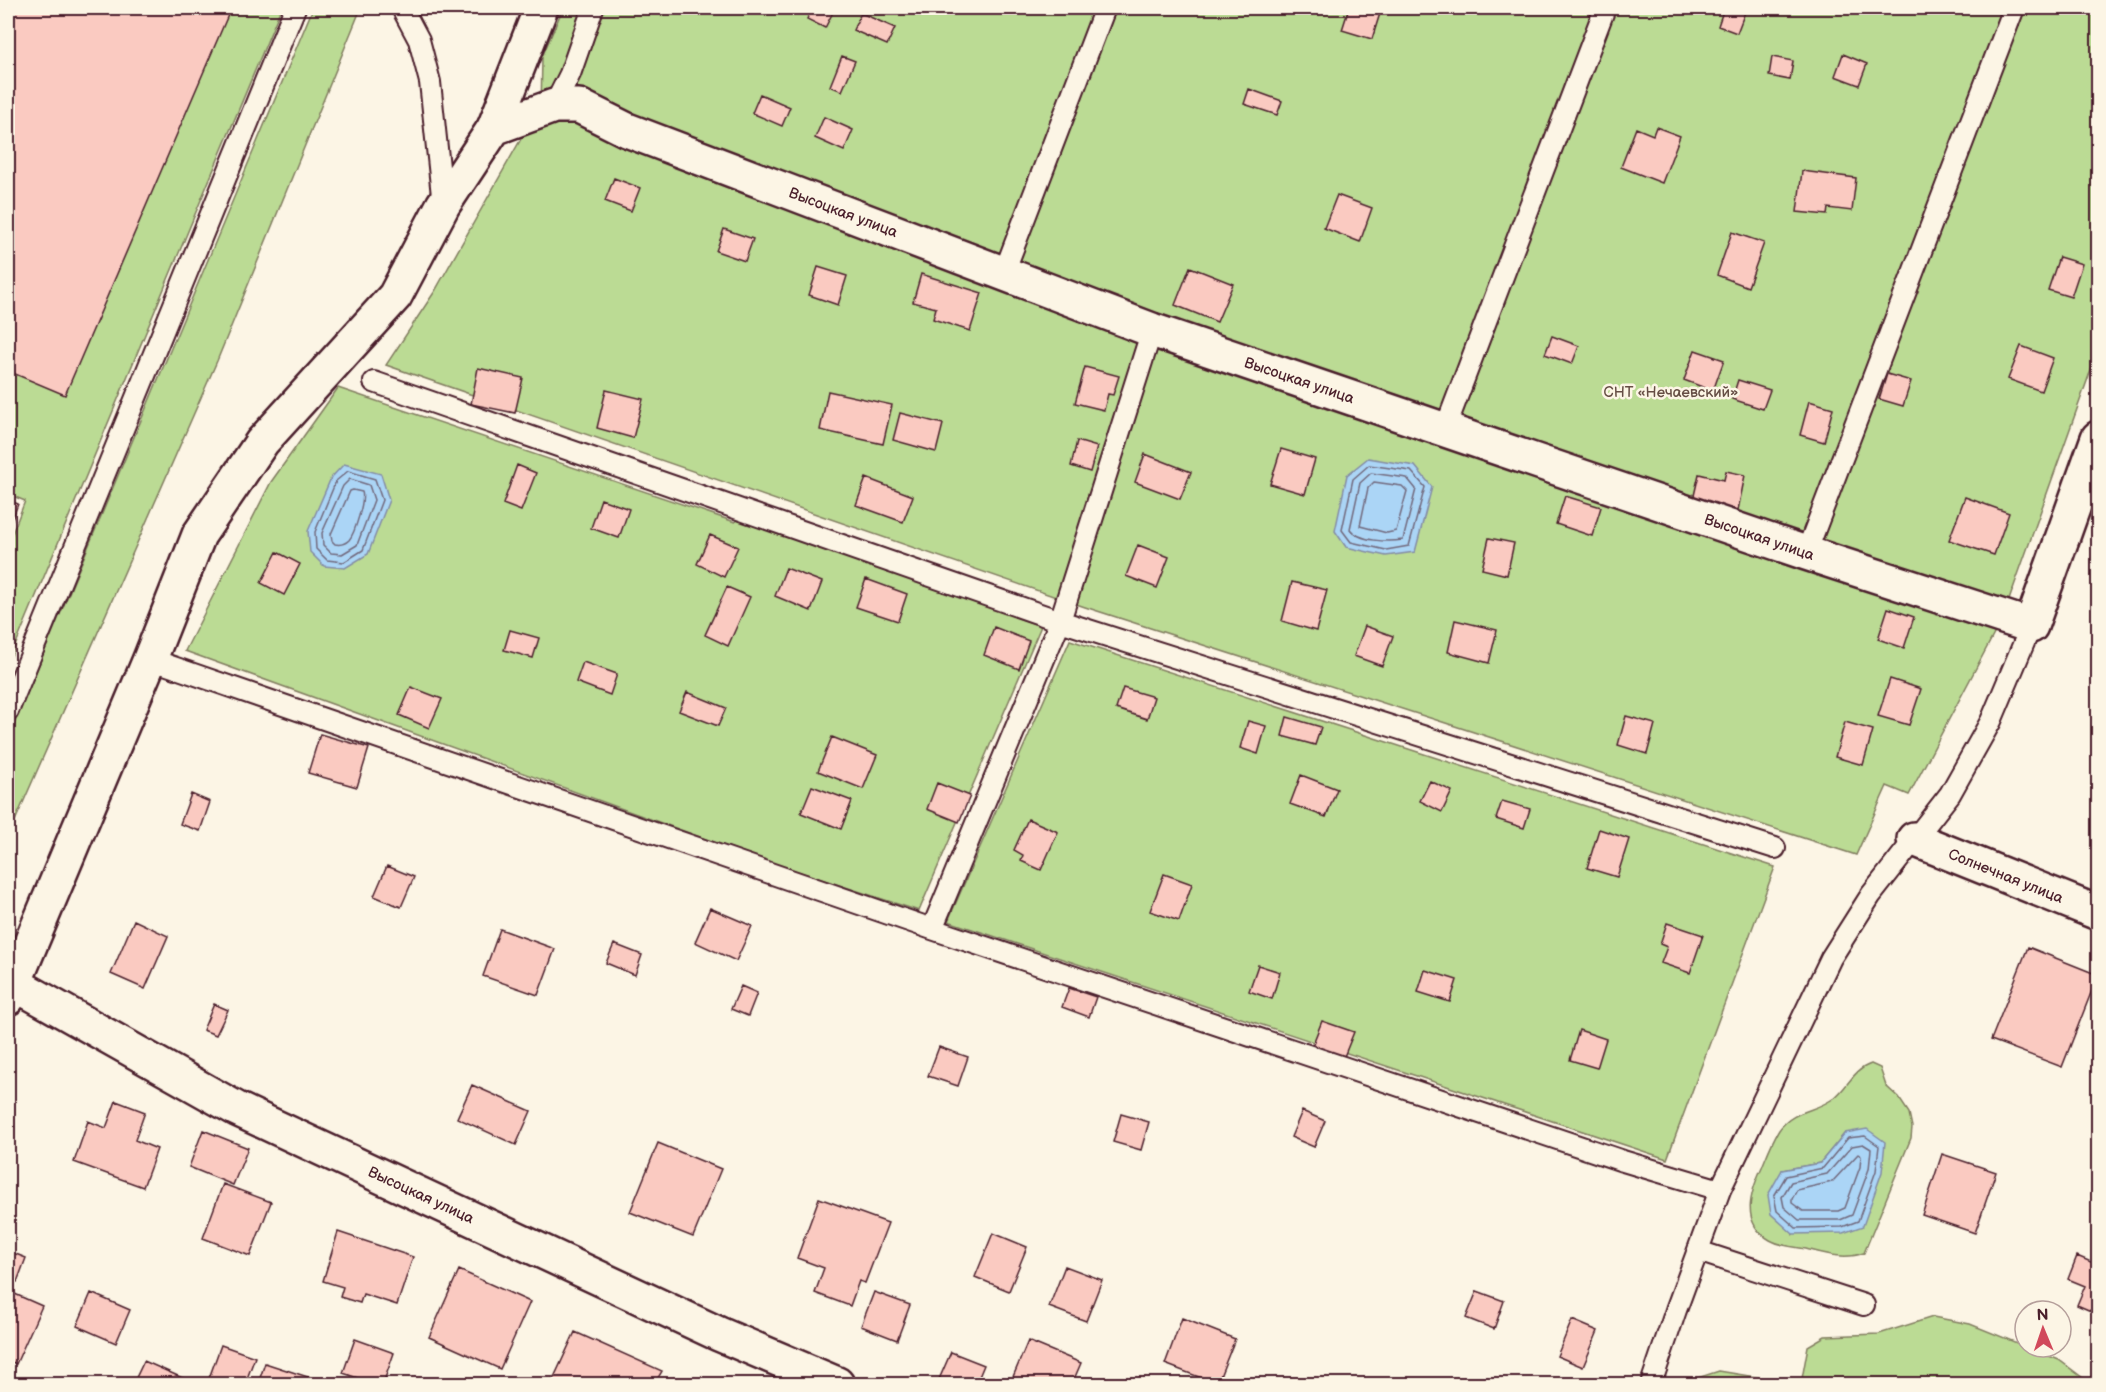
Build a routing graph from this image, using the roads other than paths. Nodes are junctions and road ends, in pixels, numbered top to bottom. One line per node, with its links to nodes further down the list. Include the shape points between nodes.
1 (295, 8): 20 (lane)
2 (402, 8): 10 (lane, via 419,40 430,82)
3 (541, 8): 9 (street)
4 (593, 8): 8 (lane, via 570,74)
5 (1105, 8): 11 (lane)
6 (1605, 8): 14 (lane)
7 (2014, 8): 16 (lane)
8 (567, 106): 9 (street); 11 (street, Высоцкая улица)
9 (494, 128): 10 (street)
10 (443, 205): 19 (street, via 395,296 262,442 199,535)
11 (1003, 274): 12 (street, Высоцкая улица)
12 (1152, 330): 14 (street, Высоцкая улица); 17 (lane)
13 (374, 382): 17 (lane)
14 (1445, 429): 16 (street, Высоцкая улица)
15 (2098, 438): 18 (street)
16 (1806, 553): 18 (street, Высоцкая улица)
17 (1059, 621): 22 (lane); 24 (lane)
18 (2031, 626): 21 (lane, via 1991,721 1950,794)
19 (150, 659): 24 (lane); 25 (street)
20 (8, 711)
21 (1914, 839): 23 (street, Солнечная улица); 26 (lane, via 1871,895 1831,958)
22 (1775, 848)
23 (2098, 913)
24 (932, 929): 26 (lane)
25 (11, 991): 29 (street, Высоцкая улица, via 237,1109 719,1334)
26 (1720, 1190): 27 (lane)
27 (1698, 1251): 28 (lane); 30 (lane)
28 (1864, 1305)
29 (837, 1384)
30 (1651, 1384)

